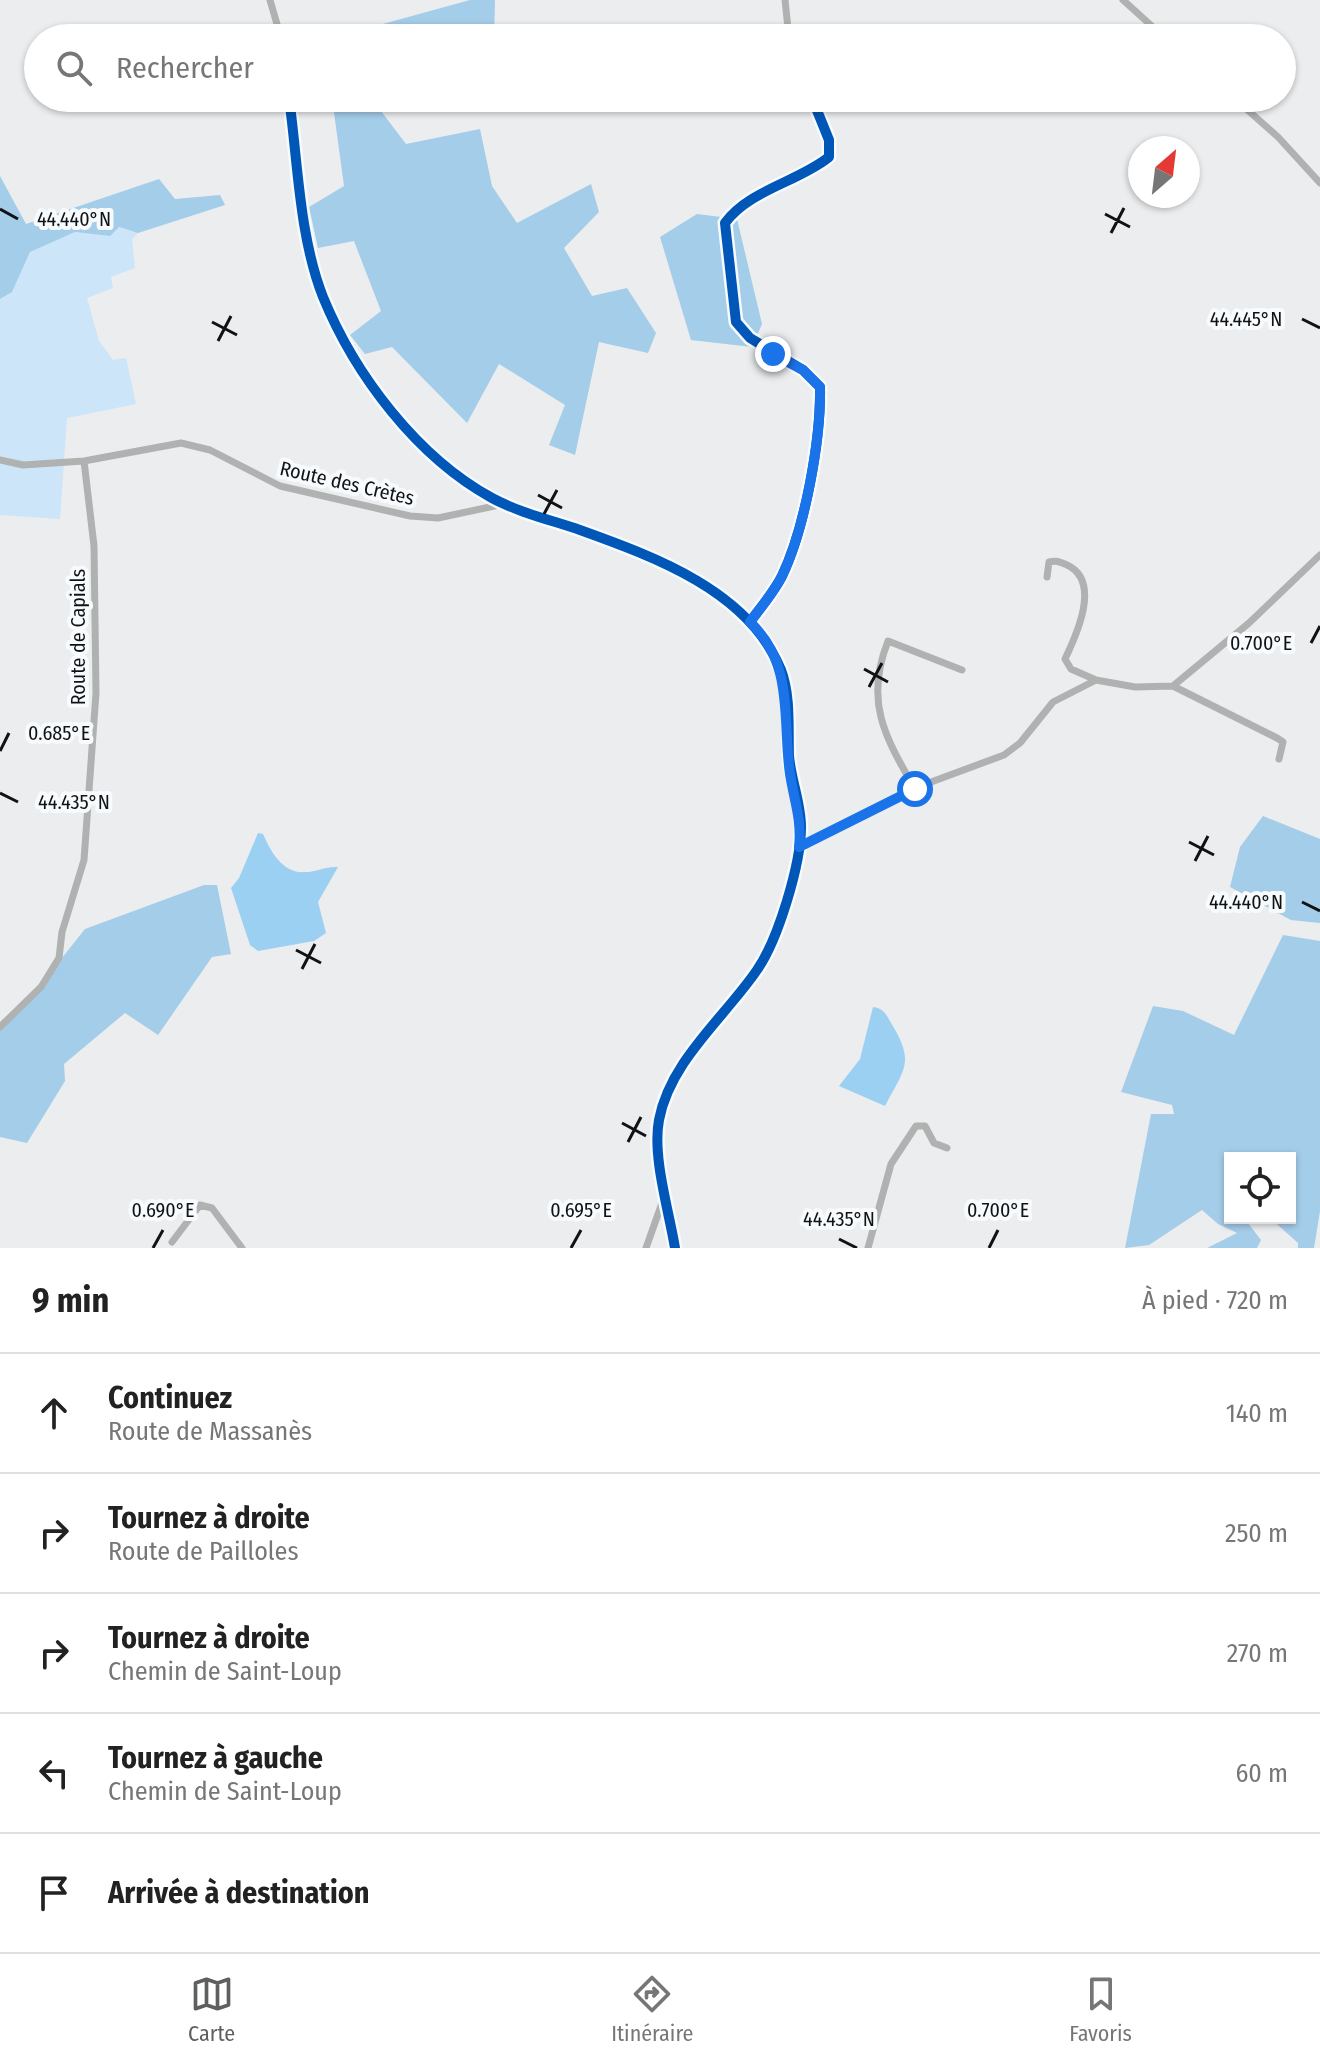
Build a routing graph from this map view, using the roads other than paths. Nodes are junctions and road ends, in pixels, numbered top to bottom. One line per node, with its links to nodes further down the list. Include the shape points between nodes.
1 (270, 0): 4 (street)
2 (785, 0): 5 (street)
3 (1123, 0): 6 (street)
4 (277, 24)
5 (788, 24)
6 (1150, 24)
7 (291, 112): 13 (street, via 309,243 333,319 405,425 457,474)
8 (818, 112): 16 (street, via 829,140 829,157 735,209 725,223 736,322 750,338 803,370 820,387 821,426 792,551 781,578)
9 (1250, 112): 10 (street)
10 (1320, 183)
11 (0, 460): 12 (street, Route des Crètes, via 23,465)
12 (84, 461): 13 (street, Route des Crètes, via 181,443 210,450 280,486 410,516 438,518); 23 (street, Route de Capials, via 94,546 96,693 84,860 59,958 41,987)
13 (504, 504): 16 (street, via 623,547 690,578 726,599)
14 (1320, 555): 19 (street)
15 (1047, 577): 18 (street, via 1049,562 1057,560 1074,568 1083,584 1080,619 1065,659 1071,669)
16 (750, 622): 22 (street, via 783,674)
17 (962, 670): 21 (street, via 888,641 876,687 885,736)
18 (1096, 680): 19 (street); 21 (street, via 1053,702 1004,755)
19 (1173, 686): 20 (street, via 1283,742)
20 (1279, 759)
21 (915, 789): 22 (street)
22 (799, 847): 25 (street, via 765,957 701,1039 663,1105 657,1136)
23 (0, 1027)
24 (947, 1148): 30 (street, via 934,1143 925,1126 916,1126 891,1164)
25 (667, 1201): 28 (street); 29 (street)
26 (172, 1242): 27 (street, via 200,1205 212,1208)
27 (242, 1248)
28 (646, 1248)
29 (675, 1248)
30 (868, 1248)

